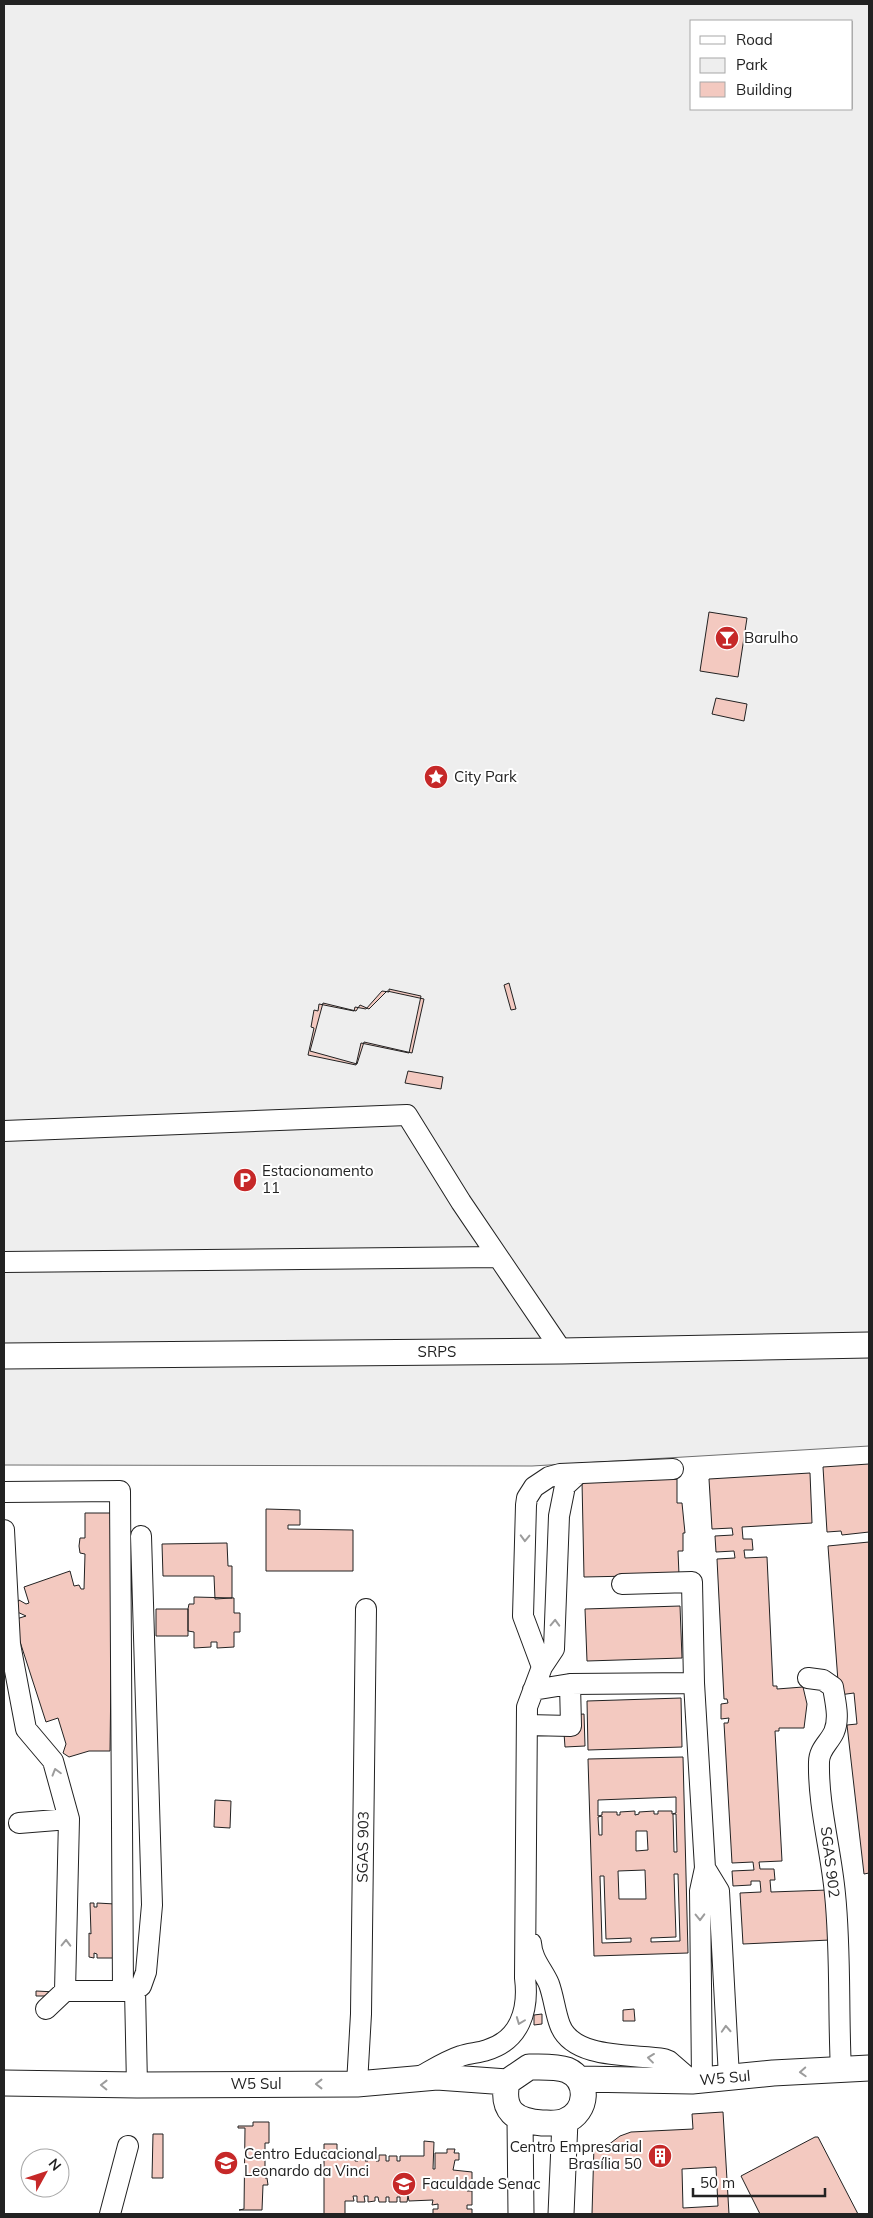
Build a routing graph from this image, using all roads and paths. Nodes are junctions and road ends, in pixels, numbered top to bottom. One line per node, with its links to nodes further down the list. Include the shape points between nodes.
1 (4, 1131): 2 (street, via 407,1115)
2 (498, 1257): 3 (street); 5 (street)
3 (4, 1262)
4 (869, 1345): 5 (main road, SRPS)
5 (562, 1351): 6 (main road, SRPS)
6 (4, 1356)
7 (673, 1469): 8 (street)
8 (578, 1474): 10 (street, via 560,1474 539,1482 530,1492); 11 (street, via 565,1486)
9 (4, 1492): 25 (street, via 120,1491)
10 (526, 1504): 11 (street, via 537,1498 547,1499); 16 (street, one-way to 16, via 523,1616)
11 (559, 1516): 16 (street, one-way to 11, via 554,1649)
12 (4, 1530): 22 (street, one-way to 12, via 53,1761 26,1729 10,1644)
13 (141, 1536): 25 (street, via 152,1905 146,1972 141,1986)
14 (622, 1584): 19 (street, via 692,1582)
15 (366, 1609): 38 (street, SGAS 903, via 361,2014)
16 (542, 1668): 20 (street)
17 (808, 1678): 31 (street, SGAS 902, via 823,1680 833,1687 836,1704 836,1725 818,1759 836,1895)
18 (570, 1684): 19 (street); 20 (street); 21 (street, via 571,1726)
19 (694, 1684): 24 (street)
20 (533, 1690): 21 (street, via 526,1706)
21 (527, 1727): 27 (street, via 533,1744 531,1946); 28 (street)
22 (69, 1819): 23 (street); 26 (street, one-way to 22)
23 (19, 1823)
24 (705, 1868): 32 (street, one-way to 24, via 719,1891); 35 (street, one-way to 35, via 700,1891)
25 (129, 1990): 26 (street); 39 (street)
26 (65, 1992): 29 (street)
27 (553, 1996): 28 (street, via 536,1987 528,1991); 35 (street, one-way to 27, via 664,2059 612,2054 578,2045 564,2034)
28 (526, 1998): 34 (street, one-way to 34, via 520,2025 504,2043 448,2061)
29 (46, 2009)
30 (869, 2068): 31 (main road, W5 Sul)
31 (841, 2070): 32 (main road, W5 Sul, one-way to 32)
32 (729, 2077): 35 (main road, W5 Sul)
33 (580, 2079): 35 (main road, W5 Sul); 36 (main road, via 567,2070 529,2067); 41 (main road, via 584,2102 578,2112)
34 (412, 2080): 36 (main road, W5 Sul, via 437,2077); 38 (main road, W5 Sul)
35 (697, 2080)
36 (507, 2082): 40 (main road, via 506,2102)
37 (4, 2083): 39 (main road, W5 Sul, one-way to 37)
38 (357, 2084): 39 (main road, W5 Sul, one-way to 39)
39 (137, 2086)
40 (520, 2120): 41 (main road); 44 (main road)
41 (565, 2122): 45 (main road)
42 (128, 2146): 43 (street)
43 (110, 2214)
44 (521, 2214)
45 (561, 2214)

